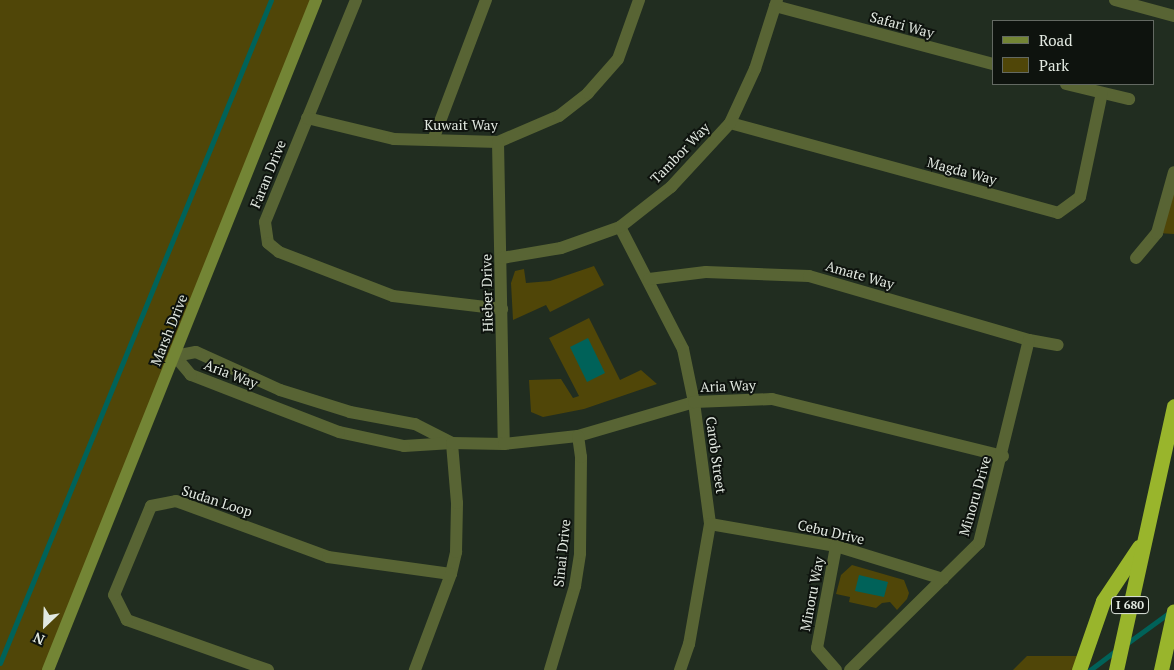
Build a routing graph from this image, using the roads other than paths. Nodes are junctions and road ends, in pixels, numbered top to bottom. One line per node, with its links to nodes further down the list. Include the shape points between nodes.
1 (316, 0): 24 (street, Marsh Drive)
2 (356, 0): 12 (street, Faran Drive)
3 (486, 0): 14 (street)
4 (638, 0): 15 (street, Kuwait Way, via 618,59 588,93 559,116)
5 (1115, 0): 7 (street)
6 (776, 3): 8 (street, Safari Way); 13 (street, Tambor Way, via 755,70)
7 (1174, 16)
8 (992, 64)
9 (1070, 85): 10 (street)
10 (1102, 94): 11 (street); 13 (street, Magda Way, via 1080,196 1058,213)
11 (1129, 99)
12 (307, 118): 14 (street, Kuwait Way, via 365,134); 21 (street, Faran Drive, via 265,222 268,244 280,252 393,296)
13 (730, 123): 17 (street, Tambor Way, via 671,187)
14 (433, 140): 15 (street, Kuwait Way)
15 (498, 142): 18 (street, Hieber Drive)
16 (1174, 172): 19 (street, via 1157,233)
17 (620, 227): 18 (street, Tambor Way, via 561,248); 20 (street, Carob Street)
18 (502, 258): 21 (street, Hieber Drive)
19 (1136, 258)
20 (649, 279): 22 (street, Amate Way, via 706,272 809,276); 25 (street, Carob Street, via 683,350)
21 (502, 309): 29 (street, Hieber Drive)
22 (1029, 340): 23 (street, Amate Way); 30 (street, Minoru Drive)
23 (1058, 345)
24 (175, 356): 28 (street, Aria Way, via 196,352 280,390 350,412 415,424); 28 (street, Aria Way, via 191,375 340,432 404,446); 37 (street, Marsh Drive)
25 (694, 402): 27 (street, Aria Way); 30 (street, Aria Way, via 772,399); 31 (street, Carob Street)
26 (1174, 406): 32 (highway, I 680)
27 (578, 436): 29 (street, Aria Way); 40 (street, Sinai Drive, via 581,457 580,553 575,586)
28 (452, 443): 29 (street, Aria Way); 34 (street, via 457,502 456,552)
29 (504, 444)
30 (1003, 456): 35 (street, Minoru Drive, via 979,543)
31 (710, 524): 33 (street, Cebu Drive); 41 (street, Carob Street, via 688,644)
32 (1144, 539): 44 (highway, via 1103,601); 45 (highway, I 680)
33 (836, 546): 35 (street, Cebu Drive); 42 (street, Minoru Way, via 817,648)
34 (451, 574): 38 (street, Sudan Loop, via 328,557 176,501 151,506 114,595 127,620); 39 (street)
35 (942, 579): 43 (street, Minoru Drive)
36 (1174, 611): 46 (highway)
37 (48, 670)
38 (268, 670)
39 (415, 670)
40 (550, 670)
41 (680, 670)
42 (836, 670)
43 (850, 670)
44 (1078, 670)
45 (1116, 670)
46 (1161, 670)

